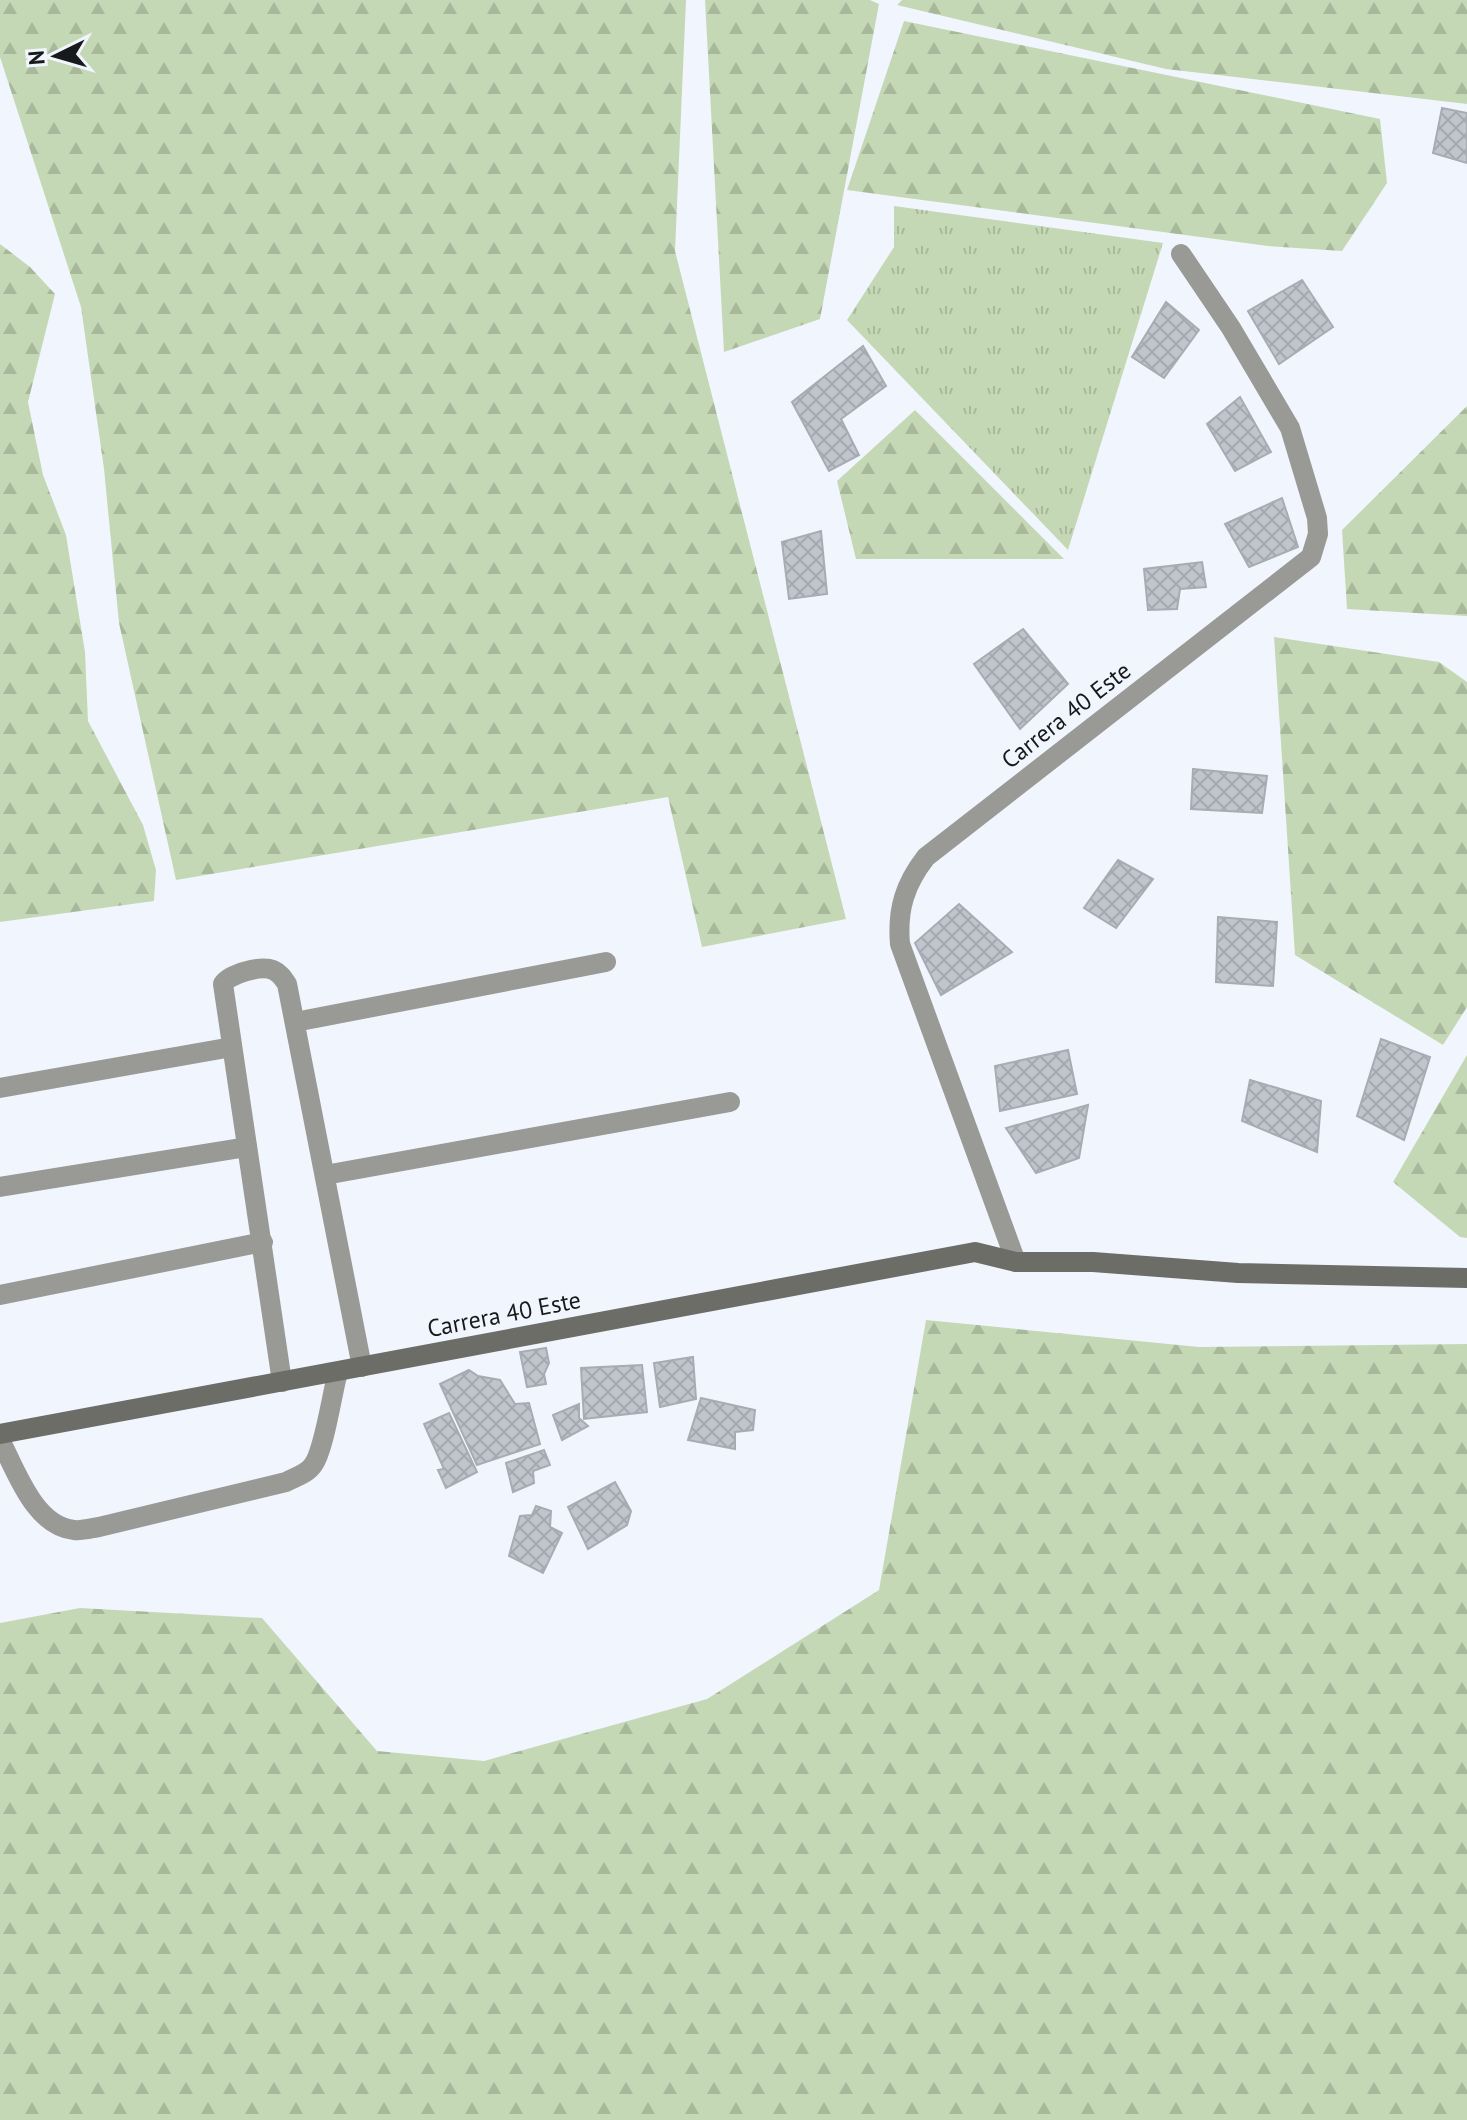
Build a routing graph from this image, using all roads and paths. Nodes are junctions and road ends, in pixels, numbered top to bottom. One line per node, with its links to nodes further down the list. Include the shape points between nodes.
1 (1181, 254): 11 (street, Carrera 40 Este, via 1290,428 1318,534 1311,557 926,857 906,887 899,923 903,953)
2 (606, 962): 3 (street)
3 (295, 1022): 4 (street, via 287,984 277,971 267,968 229,977 223,984); 8 (street)
4 (232, 1047): 5 (street); 7 (street)
5 (0, 1088)
6 (730, 1102): 8 (street)
7 (247, 1147): 9 (street); 10 (street)
8 (325, 1175): 14 (street)
9 (0, 1187)
10 (263, 1242): 13 (street); 16 (street)
11 (1016, 1262): 12 (street, Carrera 40 Este); 14 (street, Carrera 40 Este, via 975,1252)
12 (1467, 1278)
13 (0, 1295)
14 (362, 1367): 15 (street, Carrera 40 Este)
15 (338, 1372): 16 (street, Carrera 40 Este); 18 (street, via 321,1448 307,1472 286,1482 99,1527 74,1530 53,1523 32,1500)
16 (282, 1382): 17 (street, Carrera 40 Este)
17 (0, 1434)
18 (0, 1440)

